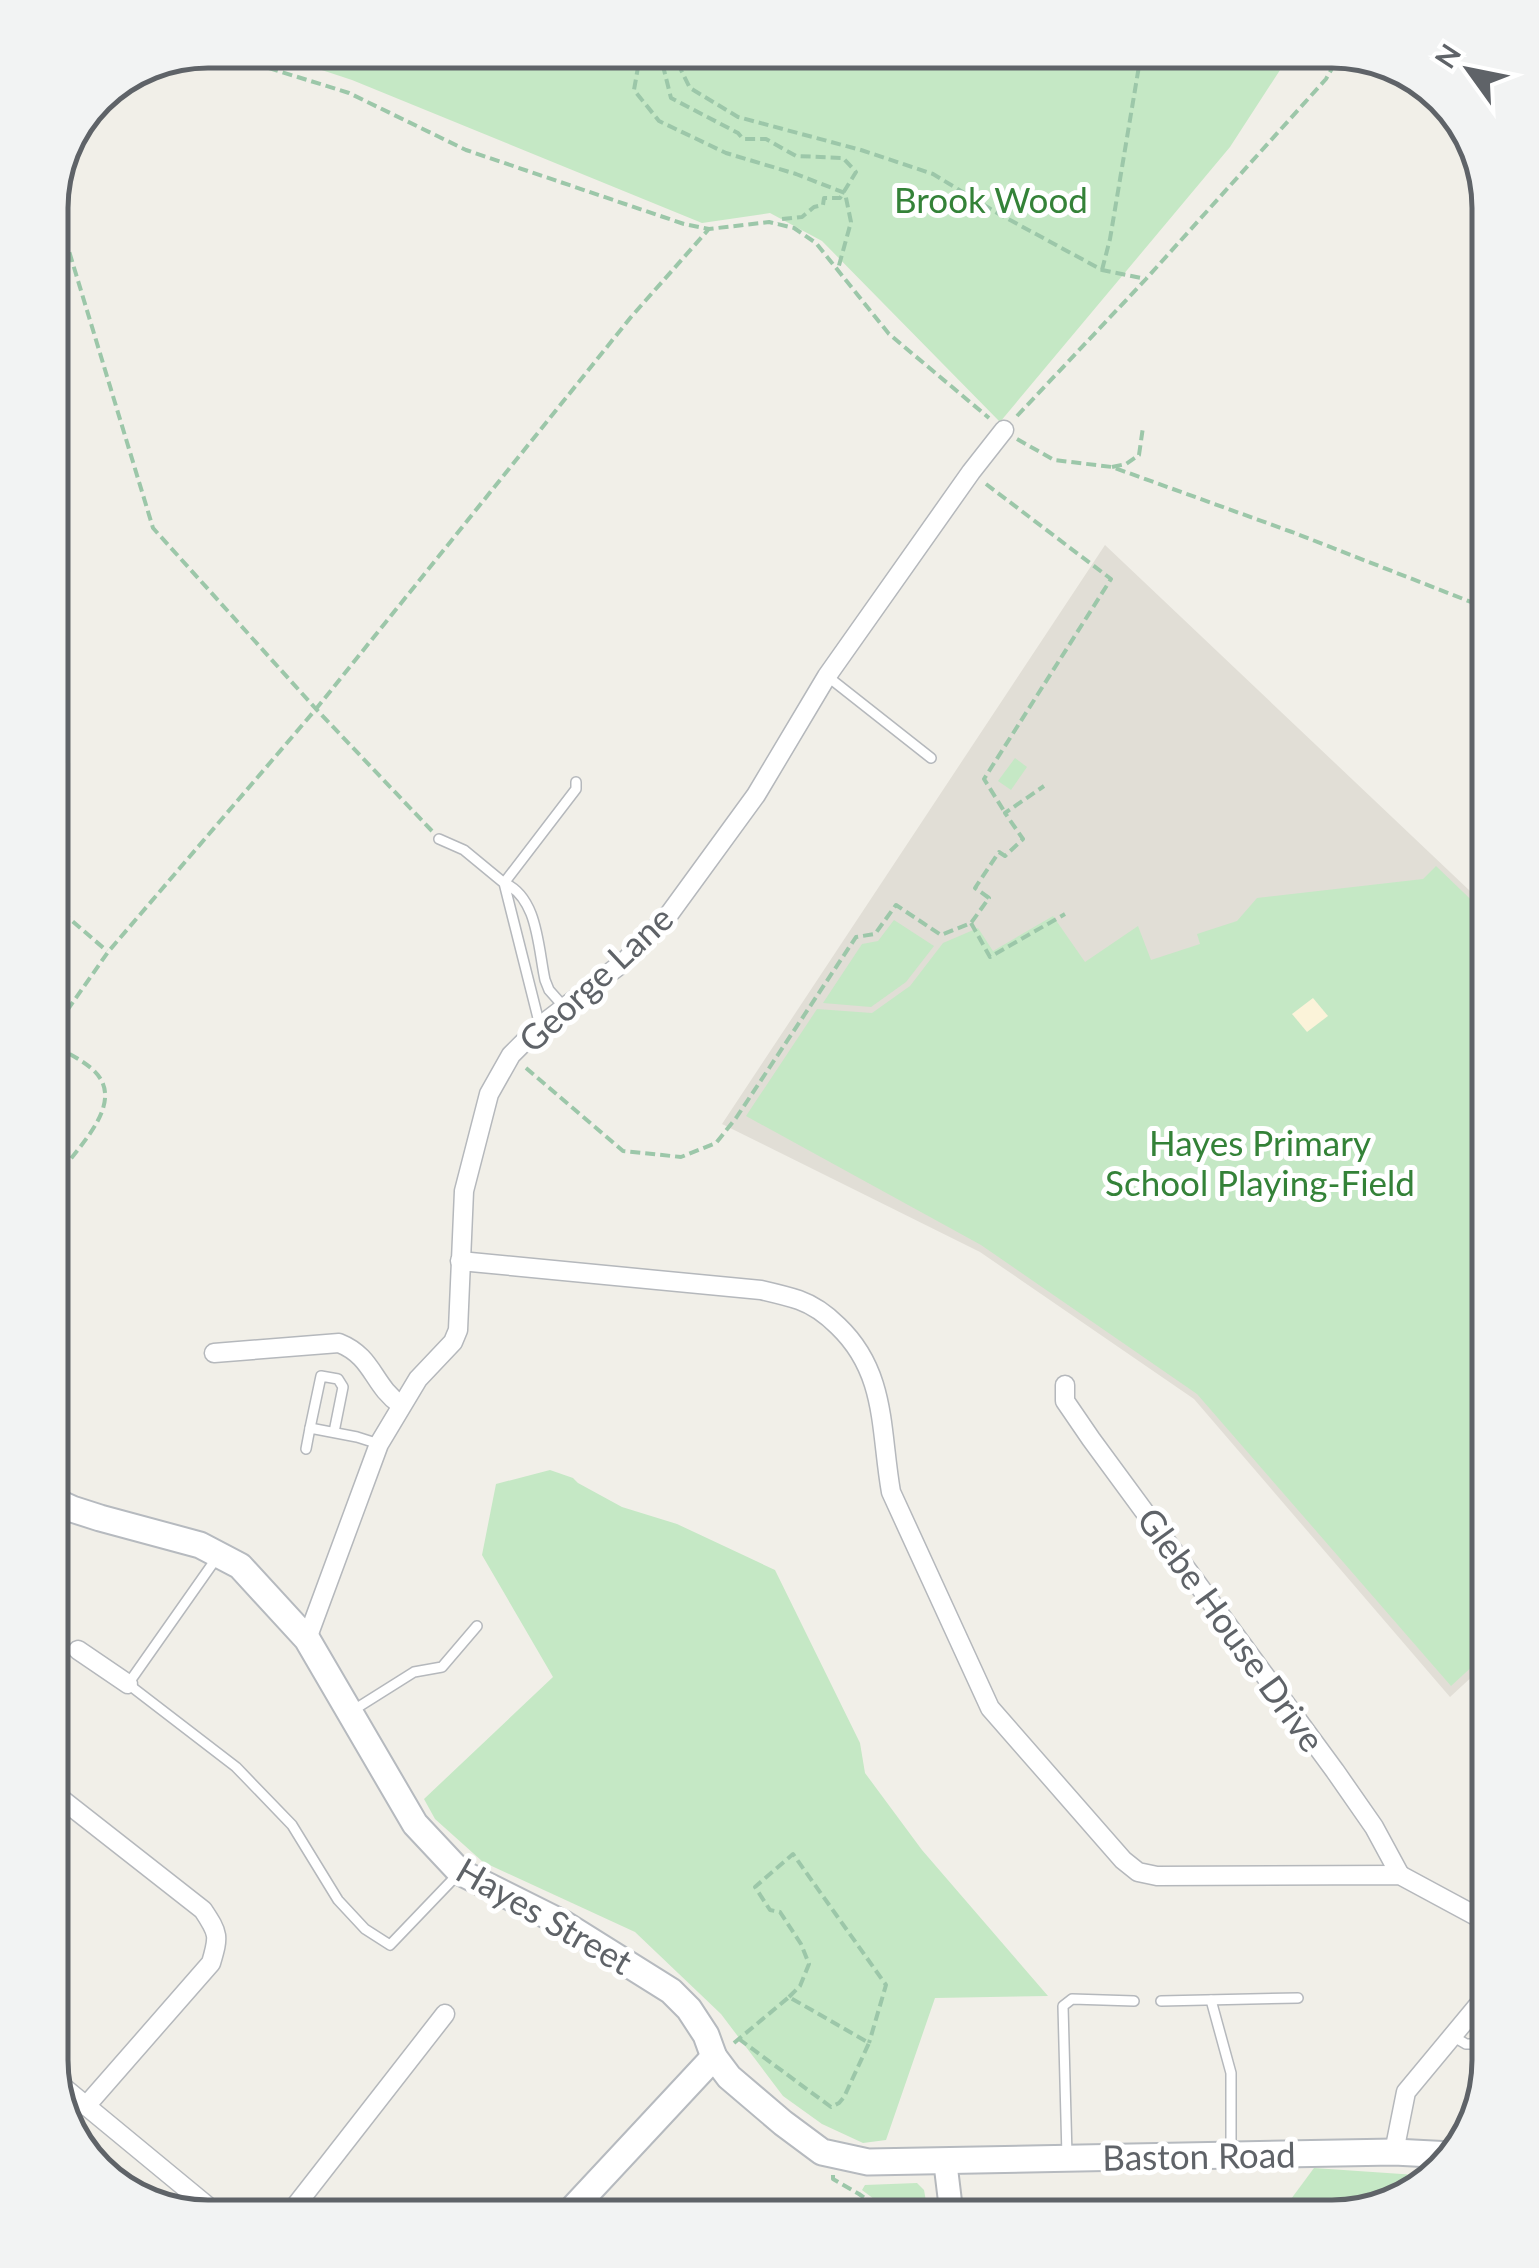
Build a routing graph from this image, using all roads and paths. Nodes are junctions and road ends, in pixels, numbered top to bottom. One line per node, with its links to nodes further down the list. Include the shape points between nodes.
1 (266, 67): 9 (path, via 349,93 466,150)
2 (638, 67): 7 (path, via 634,90 659,122 726,154)
3 (663, 67): 7 (path, via 671,98 743,139 766,139 796,156 843,158 856,172)
4 (679, 67): 12 (path, via 690,88 738,117 933,174)
5 (1139, 68): 12 (path)
6 (1332, 68): 13 (path)
7 (845, 194): 8 (path, via 824,198 802,217); 11 (path, via 852,222)
8 (779, 224): 9 (path); 11 (path, via 816,243)
9 (708, 229): 20 (path)
10 (68, 246): 20 (path, via 154,528)
11 (838, 269): 15 (path, via 890,334)
12 (1102, 270): 13 (path)
13 (1146, 278): 15 (path)
14 (1143, 427): 16 (path, via 1139,455)
15 (1004, 430): 16 (path, via 1054,460); 17 (street, George Lane)
16 (1112, 467): 18 (path)
17 (971, 472): 19 (street, George Lane); 24 (path, via 1111,580 984,780)
18 (1472, 602)
19 (827, 676): 21 (lane); 31 (street, George Lane, via 756,796 670,913 625,961)
20 (316, 709): 25 (path); 30 (path)
21 (931, 758)
22 (576, 782): 26 (lane)
23 (1044, 786): 24 (path)
24 (1005, 813): 29 (path, via 1023,839 1005,856 999,852 974,888 989,898)
25 (439, 839): 26 (lane)
26 (504, 883): 31 (lane, via 529,908 545,980); 33 (lane)
27 (1065, 914): 29 (path, via 990,957)
28 (68, 917): 30 (path)
29 (971, 923): 35 (path, via 941,935 896,905 875,934 856,937 736,1118 716,1143 682,1158 622,1152)
30 (108, 952): 32 (path)
31 (565, 1008): 33 (street, George Lane)
32 (68, 1010)
33 (540, 1026): 35 (street, George Lane)
34 (68, 1054): 36 (path, via 91,1068 107,1092 102,1113)
35 (512, 1056): 37 (street, George Lane, via 488,1094 480,1124 464,1191)
36 (67, 1162)
37 (460, 1261): 40 (street, George Lane, via 458,1330); 54 (street, via 762,1290 828,1316 852,1339 873,1375 892,1492 990,1708 1122,1860 1157,1876)
38 (214, 1353): 40 (street, via 339,1343 364,1358)
39 (1065, 1385): 54 (street, Glebe House Drive, via 1066,1401 1091,1439 1345,1785)
40 (401, 1405): 43 (street, George Lane)
41 (310, 1428): 42 (lane); 42 (lane, via 320,1376 334,1377 343,1386); 44 (lane)
42 (334, 1432): 43 (lane)
43 (378, 1444): 48 (street, George Lane)
44 (306, 1449)
45 (67, 1507): 46 (main road, Hayes Street)
46 (220, 1554): 48 (main road, Hayes Street, via 240,1566); 50 (lane)
47 (477, 1626): 51 (lane, via 442,1667 414,1672)
48 (307, 1639): 51 (main road, Hayes Street)
49 (78, 1650): 50 (street)
50 (128, 1684): 53 (lane, via 236,1767 292,1824 338,1900 390,1945)
51 (350, 1712): 53 (main road, Hayes Street, via 415,1824)
52 (67, 1803): 69 (street, via 203,1910 216,1930 211,1963)
53 (460, 1872): 67 (main road, Hayes Street, via 564,1924 672,1991 706,2035)
54 (1400, 1875): 55 (street)
55 (1472, 1914)
56 (790, 1997): 64 (path); 65 (path); 65 (path, via 809,1964 780,1912 770,1910 755,1887 793,1854 886,1984)
57 (1298, 1998): 58 (lane)
58 (1211, 2000): 60 (lane); 73 (lane, via 1231,2074)
59 (1134, 2001): 74 (lane, via 1072,2000 1063,2006)
60 (1161, 2001)
61 (1472, 2012): 63 (street)
62 (446, 2014): 77 (street)
63 (1452, 2036): 66 (lane); 70 (street, via 1406,2092)
64 (739, 2039): 65 (path, via 831,2107 844,2096); 67 (path)
65 (869, 2044)
66 (1472, 2044)
67 (714, 2057): 71 (main road, Hayes Street, via 783,2123); 78 (main road)
68 (72, 2094): 69 (street)
69 (86, 2106): 76 (street)
70 (1394, 2152): 72 (main road, Baston Road); 73 (main road, Baston Road)
71 (830, 2154): 75 (main road, Hayes Street, via 868,2162); 79 (path, via 833,2179)
72 (1435, 2154)
73 (1231, 2155): 74 (main road, Baston Road)
74 (1067, 2157): 75 (main road, Baston Road)
75 (945, 2160): 80 (street)
76 (200, 2200)
77 (300, 2200)
78 (581, 2200)
79 (868, 2200)
80 (948, 2200)

